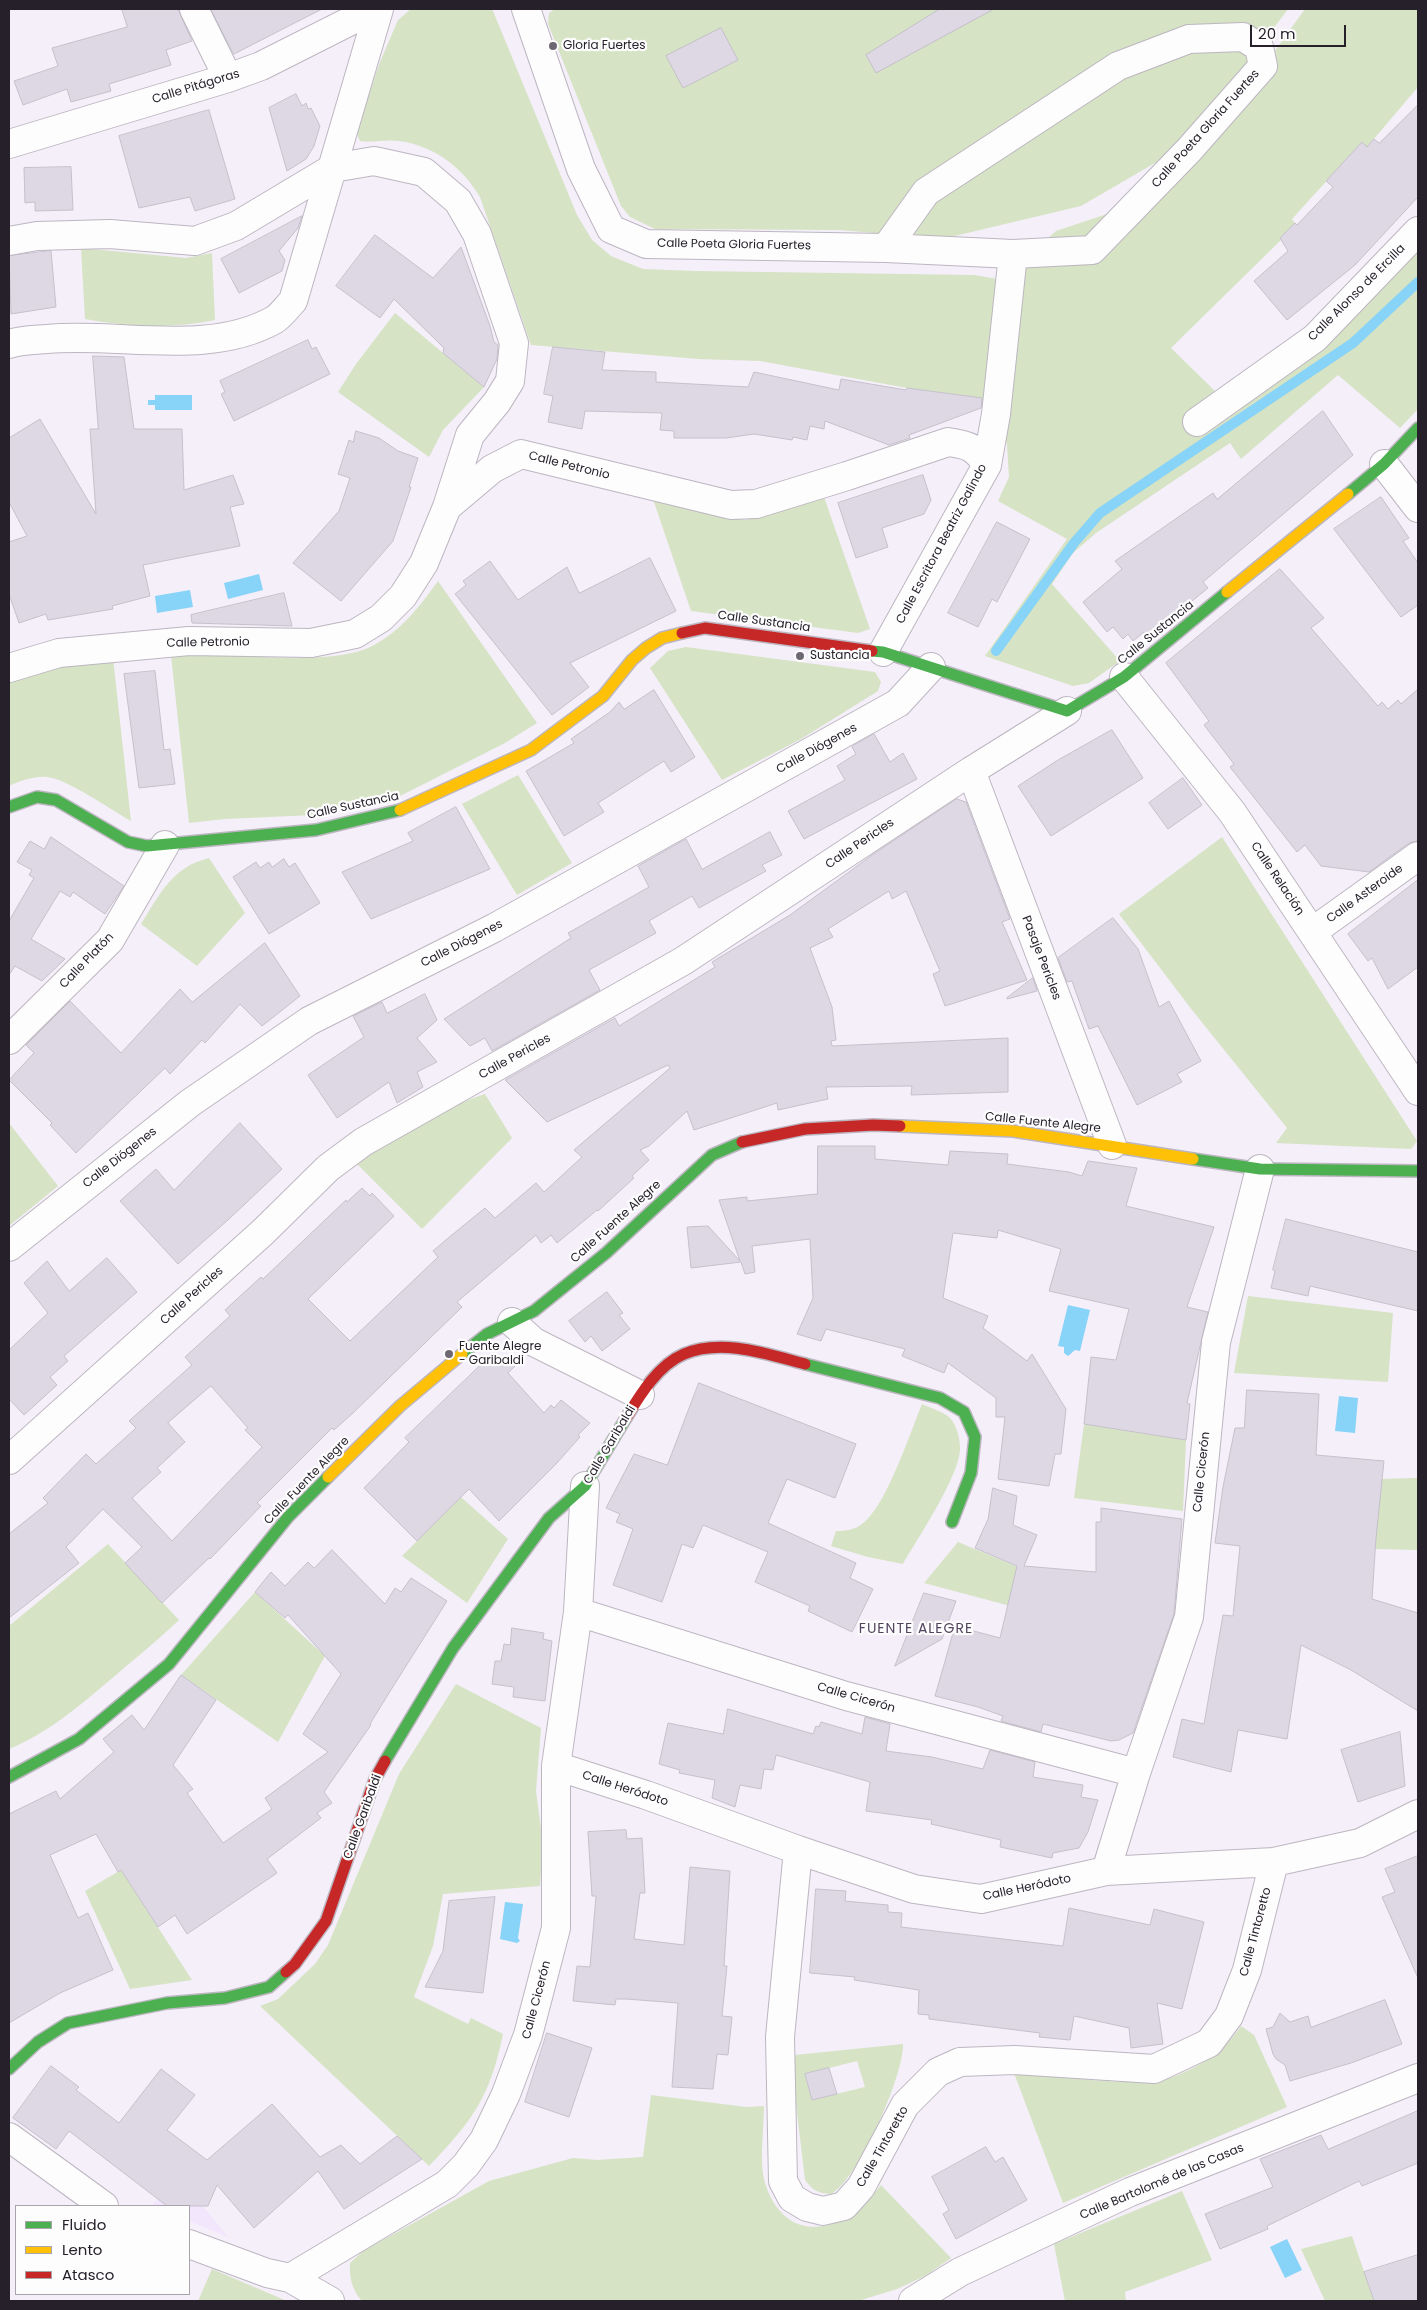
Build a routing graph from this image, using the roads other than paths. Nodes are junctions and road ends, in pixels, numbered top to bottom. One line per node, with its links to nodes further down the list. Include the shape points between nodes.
1 (194, 9): 5 (street)
2 (374, 9): 5 (street, Calle Pitágoras, via 261,66)
3 (380, 9): 7 (street)
4 (526, 9): 10 (street, Calle Poeta Gloria Fuertes, via 581,169 611,229 646,244)
5 (228, 78): 6 (street, Calle Pitágoras)
6 (9, 144)
7 (333, 168): 9 (street, via 236,226 195,241 110,234 38,236); 12 (street, via 293,301 275,320 229,338 183,342 78,336); 17 (street, via 374,161 424,172 458,201 477,234 514,343 510,381 470,435)
8 (1418, 232): 13 (street, Calle Alonso de Ercilla, via 1315,338)
9 (9, 242)
10 (886, 248): 11 (street, Calle Poeta Gloria Fuertes); 11 (street, Calle Poeta Gloria Fuertes, via 926,192 1118,66 1189,39 1243,37 1259,47 1263,66 1189,150 1092,250)
11 (1013, 254): 16 (street, Calle Escritora Beatriz Galindo, via 996,414)
12 (9, 344)
13 (1197, 422)
14 (1418, 428): 15 (street, Calle Sustancia)
15 (1384, 464): 18 (street); 22 (street, Calle Sustancia)
16 (987, 465): 17 (street, Calle Petronio, via 977,451 965,444 948,442 756,504 731,505 521,454 492,469); 19 (street, Calle Escritora Beatriz Galindo)
17 (447, 507): 21 (street, Calle Petronio, via 424,563 403,596 381,618 355,634 311,644 189,641 59,653)
18 (1418, 508)
19 (884, 652): 20 (street, Calle Sustancia); 26 (street, Calle Sustancia, via 705,628 662,638 632,660 603,696 531,750 399,812 316,830)
20 (931, 667): 23 (street, Calle Sustancia); 34 (street, Calle Diógenes, via 898,703 494,928 309,1020 190,1103)
21 (9, 668)
22 (1124, 677): 23 (street, Calle Sustancia); 28 (street, Calle Relación, via 1232,812)
23 (1067, 712): 24 (street, Calle Pericles)
24 (971, 771): 31 (street, Pasaje Pericles); 37 (street, Calle Pericles, via 683,961 363,1142 328,1168 263,1232)
25 (9, 808): 26 (street, Calle Sustancia, via 37,797 56,800 128,842)
26 (165, 845): 29 (street, Calle Platón, via 110,940)
27 (1418, 856): 28 (street, Calle Asteroide)
28 (1312, 932): 30 (street, Calle Relación)
29 (9, 1040)
30 (1418, 1091)
31 (1112, 1144): 32 (street, Calle Fuente Alegre); 35 (street, Calle Fuente Alegre, via 1013,1131 873,1125 805,1129 744,1141 712,1155 606,1253 534,1311)
32 (1260, 1169): 33 (street, Calle Fuente Alegre); 42 (street, Calle Cicerón, via 1216,1342 1189,1617)
33 (1418, 1171)
34 (9, 1247)
35 (512, 1322): 36 (street, Calle Garibaldi, via 534,1342); 43 (street, Calle Fuente Alegre, via 487,1334 400,1406 295,1510 169,1664 78,1740)
36 (640, 1394): 38 (street, Calle Garibaldi); 39 (street, Calle Garibaldi, via 660,1371 684,1354 715,1348 751,1350 940,1398 964,1412 975,1437 971,1473)
37 (9, 1460)
38 (585, 1486): 40 (street, Calle Cicerón); 48 (street, Calle Garibaldi, via 549,1518 453,1648 375,1779 326,1921 295,1964 269,1986 224,1998 167,2003 68,2023 38,2042)
39 (952, 1522)
40 (578, 1612): 41 (street, Calle Cicerón); 42 (street, Calle Cicerón, via 846,1696)
41 (556, 1766): 45 (street, Calle Heródoto); 53 (street, Calle Cicerón, via 556,1928 528,2036 484,2140 466,2165 446,2184)
42 (1136, 1773): 47 (street, Calle Cicerón)
43 (9, 1777)
44 (1418, 1814): 46 (street, Calle Heródoto, via 1360,1843)
45 (798, 1850): 46 (street, Calle Tintoretto, via 780,2037 782,2181 792,2198 823,2211 844,2206 861,2187 905,2105 938,2072 960,2062 1016,2060 1154,2069 1209,2042 1229,2016 1247,1970); 47 (street, Calle Heródoto, via 914,1889 981,1899)
46 (1274, 1862): 47 (street, Calle Heródoto)
47 (1106, 1871)
48 (9, 2069)
49 (1418, 2078): 55 (street, Calle Bartolomé de las Casas, via 1130,2192 960,2272)
50 (9, 2137): 51 (street)
51 (103, 2205)
52 (190, 2244): 53 (street)
53 (290, 2278): 54 (street)
54 (330, 2301)
55 (913, 2301)

